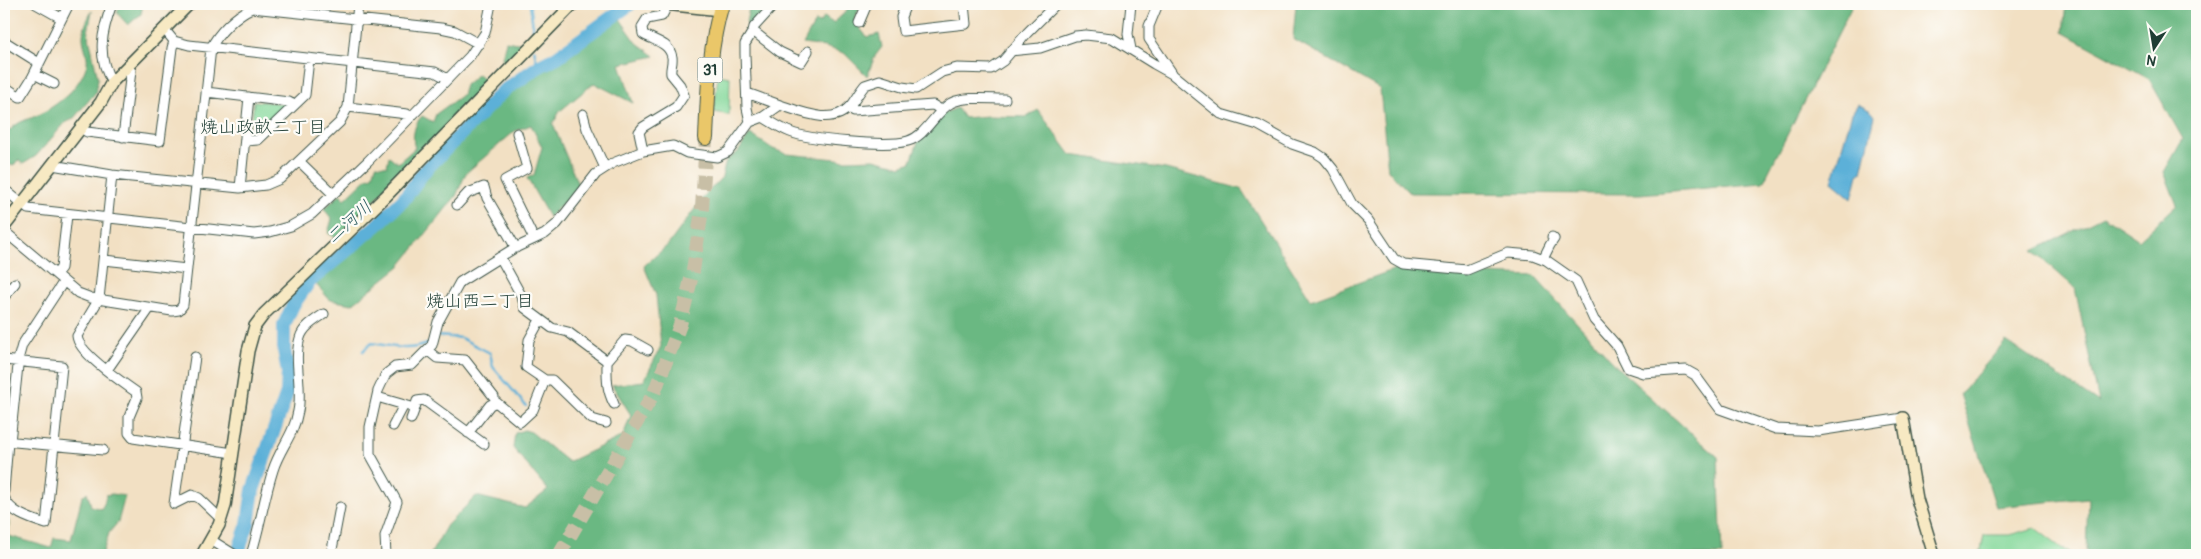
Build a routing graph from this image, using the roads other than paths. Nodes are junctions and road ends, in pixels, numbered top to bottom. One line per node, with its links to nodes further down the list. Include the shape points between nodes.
1 (36, 4): 17 (street)
2 (69, 4): 17 (street)
3 (112, 4): 36 (street, via 102,30 102,50 106,72)
4 (189, 4): 20 (street)
5 (358, 4): 18 (street)
6 (491, 4): 24 (street, via 485,33)
7 (573, 4): 111 (street, via 386,197 264,314 255,326 248,351)
8 (667, 4): 16 (street); 57 (street, via 662,16 647,20 642,27 643,34 662,42 669,51 671,74 684,95 676,107 643,126 639,132)
9 (775, 4): 21 (street)
10 (867, 4): 19 (street)
11 (906, 4): 12 (street, via 901,17 903,31 966,24)
12 (964, 4)
13 (1056, 4): 28 (street)
14 (1131, 4): 26 (street, via 1128,34)
15 (1158, 4): 34 (street, via 1149,26 1149,39)
16 (721, 7): 55 (main road, 31, via 708,81)
17 (62, 18): 30 (street)
18 (356, 19): 24 (street, via 456,31); 25 (street, via 252,8 243,12); 31 (street)
19 (858, 23)
20 (165, 30): 23 (street); 36 (street)
21 (753, 31): 27 (street, via 780,52 801,62); 40 (street, via 745,44)
22 (4, 41): 30 (street)
23 (174, 42): 25 (street); 54 (street, via 160,141)
24 (479, 44): 35 (street)
25 (211, 48): 29 (street); 39 (street)
26 (1131, 49): 28 (street, via 1112,38 1086,35 1040,48); 34 (street)
27 (808, 51)
28 (1010, 51): 46 (street, via 992,69 957,68 942,72 916,89 880,80 865,84)
29 (309, 59): 31 (street); 44 (street, via 305,95)
30 (39, 63): 33 (street)
31 (352, 63): 35 (street, via 435,72); 45 (street)
32 (131, 71): 54 (street)
33 (34, 74): 37 (street); 38 (street, via 20,98)
34 (1172, 74): 77 (street, via 1221,114 1258,125 1324,158 1334,169 1352,204 1368,220 1394,259 1403,264 1467,270 1508,253)
35 (448, 79): 49 (street)
36 (112, 82): 52 (street)
37 (54, 84)
38 (4, 86)
39 (206, 92): 41 (street); 62 (street)
40 (747, 93): 43 (street); 51 (street)
41 (249, 97): 44 (street); 56 (street)
42 (1005, 99): 47 (street, via 960,100)
43 (780, 104): 46 (street, via 818,117); 50 (street)
44 (294, 105): 56 (street, via 258,140)
45 (348, 107): 49 (street); 58 (street, via 340,122)
46 (848, 108): 47 (street, via 852,111 933,105)
47 (941, 110): 50 (street, via 920,134 908,141 824,140 798,134)
48 (583, 114): 60 (street)
49 (411, 117): 65 (street)
50 (763, 117): 51 (street)
51 (750, 122): 57 (street, via 728,152 717,156 687,152 673,146)
52 (81, 128): 54 (street, via 87,132); 59 (street)
53 (517, 133): 74 (street, via 527,168 505,180)
54 (123, 137)
55 (706, 138)
56 (245, 141): 63 (street)
57 (643, 151): 60 (street)
58 (299, 161): 63 (street, via 280,179 266,185); 65 (street)
59 (52, 165): 61 (street); 66 (street)
60 (604, 168): 74 (street, via 557,224)
61 (112, 175): 62 (street); 69 (street)
62 (197, 183): 63 (street); 71 (street)
63 (240, 188)
64 (4, 189): 66 (street)
65 (333, 194): 71 (street, via 312,214 291,226 270,232 254,234)
66 (21, 205): 68 (street); 70 (street)
67 (457, 205): 75 (street, via 468,193 484,187)
68 (66, 215): 69 (street); 80 (street, via 61,268)
69 (108, 218): 71 (street); 78 (street)
70 (4, 227)
71 (191, 228): 79 (street)
72 (4, 231): 80 (street)
73 (1552, 237): 77 (street, via 1554,239)
74 (534, 239): 75 (street)
75 (516, 248): 76 (street)
76 (500, 257): 87 (street, via 525,308); 88 (street, via 460,282)
77 (1544, 259): 101 (street, via 1576,282 1594,320 1617,346 1628,368 1643,373 1686,370 1695,375 1720,408 1776,429 1818,431)
78 (104, 260): 79 (street); 84 (street)
79 (187, 269): 85 (street, via 183,305 179,310)
80 (56, 274): 81 (street)
81 (64, 281): 84 (street, via 78,293); 93 (street, via 26,336)
82 (14, 283): 83 (street)
83 (4, 297)
84 (98, 299): 85 (street); 94 (street, via 77,341)
85 (150, 308): 94 (street)
86 (324, 314): 119 (street, via 302,332 298,354 299,407 295,427 273,471)
87 (540, 320): 92 (street, via 552,328 568,332); 95 (street, via 529,340 526,367)
88 (427, 350): 96 (street, via 437,358 465,360); 97 (street, via 412,365 395,367 386,374)
89 (648, 350): 92 (street, via 625,340)
90 (195, 357): 107 (street)
91 (4, 360): 93 (street)
92 (607, 361): 98 (street, via 606,384)
93 (18, 362): 106 (street); 109 (street, via 62,366)
94 (106, 370): 107 (street, via 136,392 137,398 129,417 132,438)
95 (545, 380): 103 (street, via 552,380 592,419); 105 (street, via 533,410 520,422 496,402)
96 (494, 397)
97 (377, 398): 99 (street); 121 (street, via 370,427 370,454 397,502 385,536)
98 (614, 404)
99 (404, 405): 100 (street); 104 (street)
100 (415, 408): 102 (street); 105 (street, via 417,400 424,400)
101 (1903, 418): 122 (street, via 1917,499)
102 (411, 419)
103 (606, 422)
104 (393, 426)
105 (468, 433): 108 (street)
106 (8, 441): 109 (street); 112 (street)
107 (182, 444): 111 (street); 115 (street, via 174,504 192,494)
108 (484, 444)
109 (55, 446): 110 (street); 113 (street, via 46,524 14,510 6,504)
110 (103, 450)
111 (233, 453): 115 (street)
112 (4, 491)
113 (4, 496)
114 (340, 507): 120 (street)
115 (221, 519): 116 (street)
116 (215, 542): 117 (street); 118 (street)
117 (202, 555)
118 (235, 555)
119 (251, 555)
120 (332, 555)
121 (386, 555)
122 (1934, 555)

